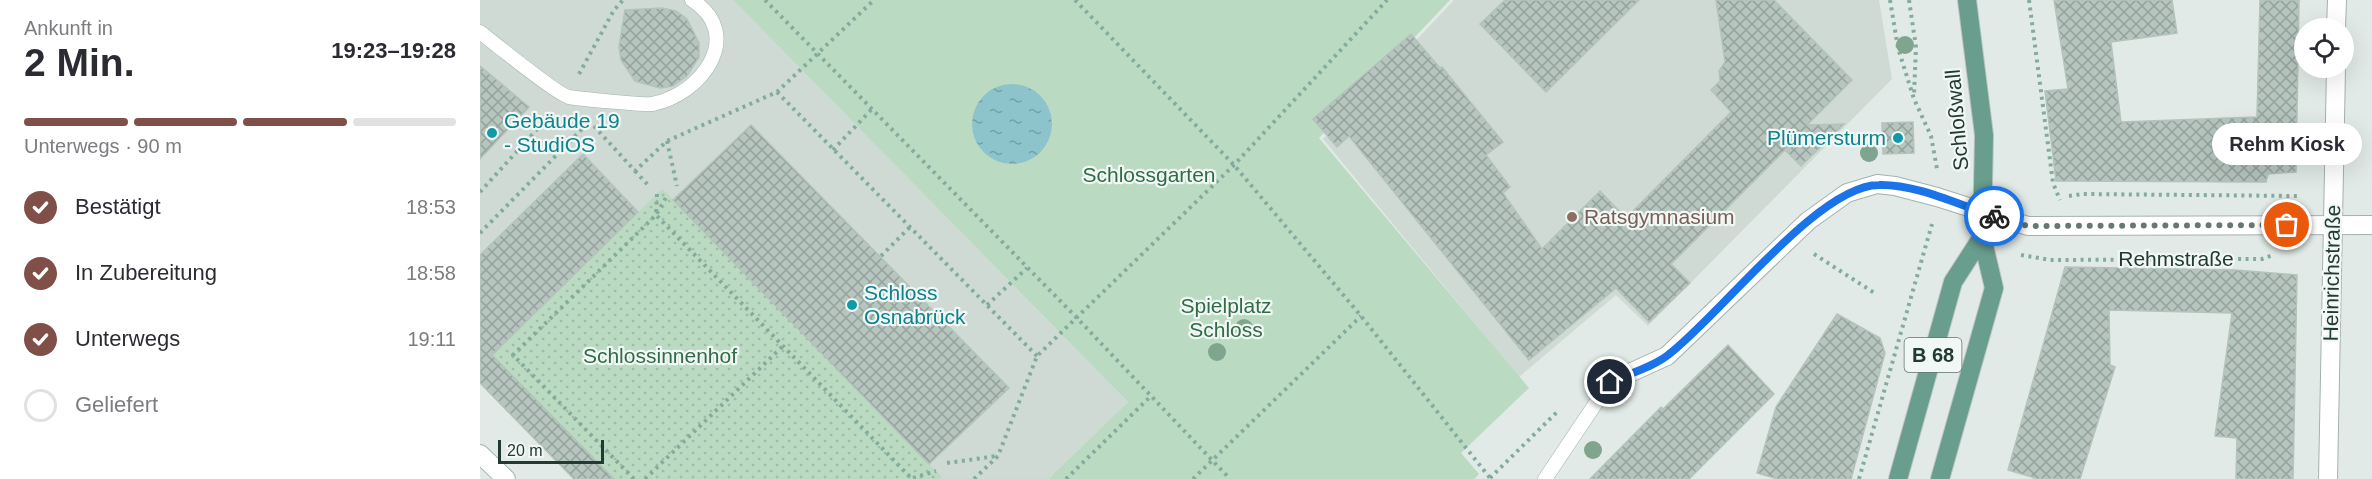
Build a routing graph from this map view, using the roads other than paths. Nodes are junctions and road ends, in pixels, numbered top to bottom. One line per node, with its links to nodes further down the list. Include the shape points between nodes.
1 (692, 0): 5 (lane, via 701,6 714,27 716,51 704,75 682,93 651,104 567,97)
2 (1967, 0): 7 (main road, Schloßwall / B 68, via 1984,135)
3 (2337, 0): 4 (street)
4 (2336, 18)
5 (480, 33)
6 (2336, 78): 8 (street, Heinrichstraße)
7 (1984, 213): 8 (street, Rehmstraße, via 2028,226); 10 (main road, Schloßwall / B 68); 11 (street, Rehmstraße, via 1895,186 1877,184 1847,194 1808,221 1667,356)
8 (2333, 224): 9 (street, Rehmstraße); 17 (street, Heinrichstraße)
9 (2372, 225)
10 (1982, 237): 15 (main road, Schloßwall / B 68, via 1953,282); 16 (main road, Schloßwall / B 68, via 1994,288)
11 (1610, 382): 14 (lane)
12 (480, 454): 13 (street)
13 (506, 479)
14 (1545, 479)
15 (1898, 479)
16 (1940, 479)
17 (2328, 479)

